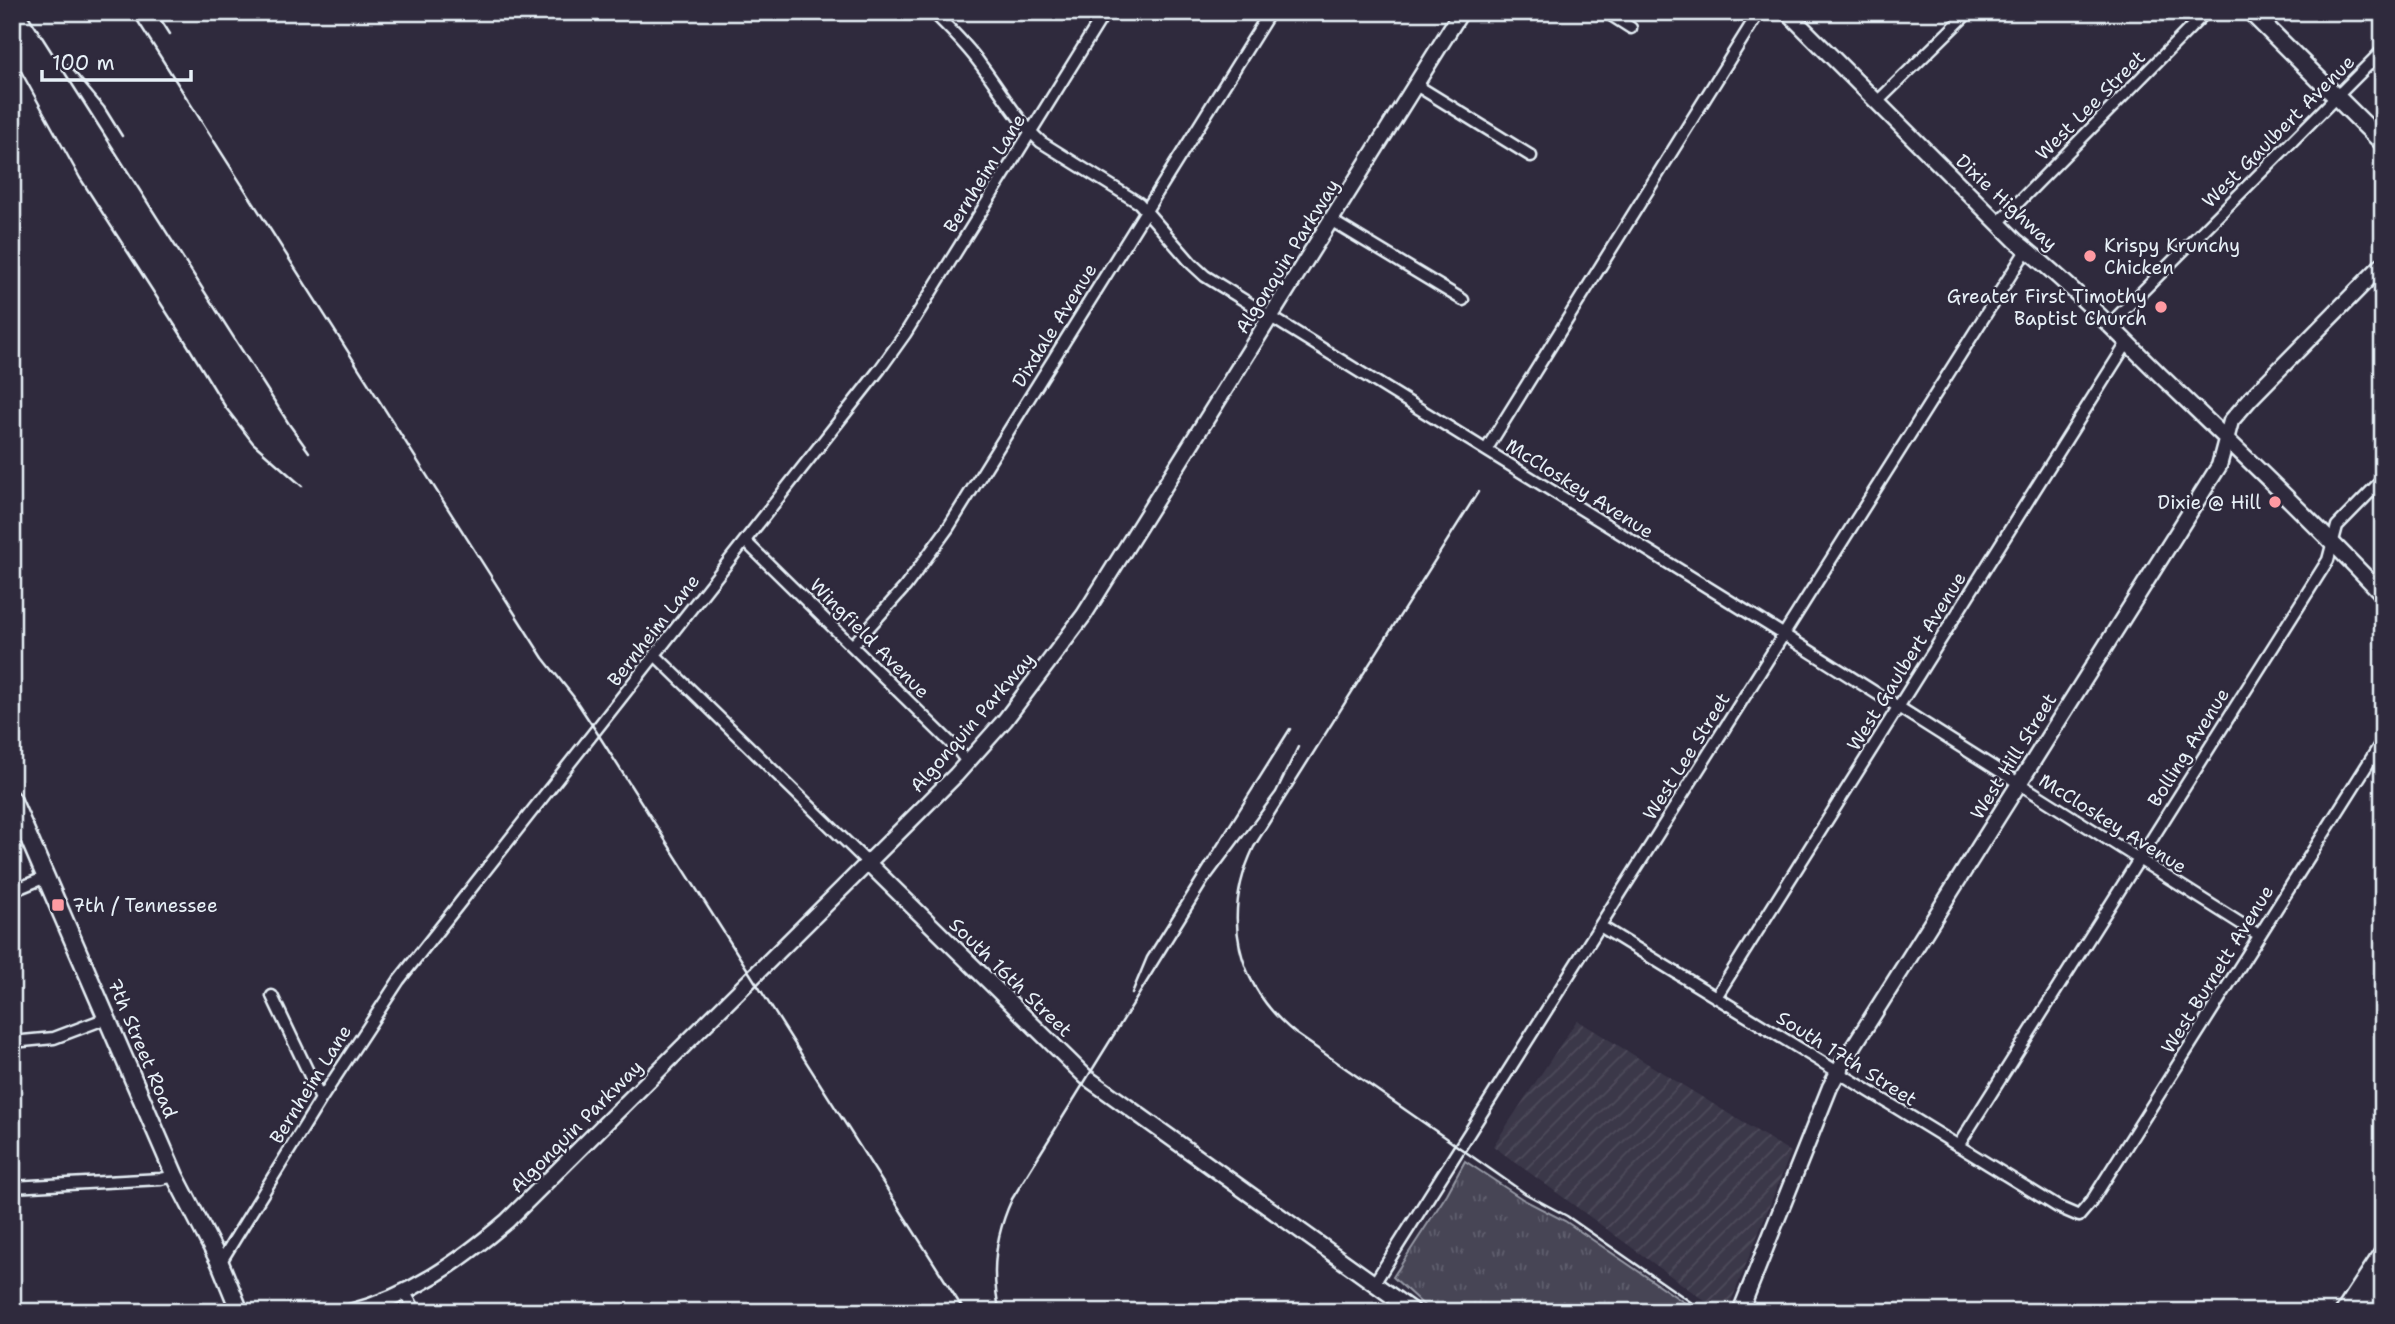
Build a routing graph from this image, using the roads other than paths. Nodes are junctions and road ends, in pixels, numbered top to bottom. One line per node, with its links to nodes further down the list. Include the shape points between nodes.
1 (933, 12): 16 (street, McCloskey Avenue, via 963,42)
2 (1105, 12): 16 (street, Bernheim Lane)
3 (1270, 12): 19 (street, Dixdale Avenue)
4 (1461, 12): 13 (street, Algonquin Parkway)
5 (1606, 12): 11 (street)
6 (1759, 12): 29 (street)
7 (1787, 12): 15 (street, Dixie Highway)
8 (1969, 12): 15 (street)
9 (2206, 12): 21 (street, West Lee Street)
10 (2251, 12): 14 (main road)
11 (1631, 28)
12 (2383, 50): 14 (street, West Gaulbert Avenue)
13 (1416, 85): 18 (street); 20 (street, Algonquin Parkway)
14 (2336, 97): 17 (main road); 26 (street, West Gaulbert Avenue)
15 (1876, 103): 21 (street, Dixie Highway)
16 (1030, 132): 19 (street, McCloskey Avenue); 32 (street, Bernheim Lane, via 899,343)
17 (2383, 143)
18 (1531, 156)
19 (1147, 209): 25 (street, McCloskey Avenue, via 1205,276); 35 (street, Dixdale Avenue, via 948,528 905,587)
20 (1332, 221): 24 (street); 25 (street, Algonquin Parkway)
21 (1998, 223): 22 (street, Dixie Highway)
22 (2027, 249): 26 (street, Dixie Highway); 34 (street, West Lee Street)
23 (2383, 264): 28 (street, West Hill Street, via 2246,403 2231,421)
24 (1463, 300)
25 (1272, 316): 29 (street, McCloskey Avenue); 39 (street, Algonquin Parkway, via 1084,615)
26 (2109, 325): 27 (street, Dixie Highway)
27 (2127, 343): 28 (street, Dixie Highway); 37 (street, West Gaulbert Avenue)
28 (2226, 438): 31 (street, Dixie Highway); 40 (street, West Hill Street, via 2219,466)
29 (1486, 450): 34 (street, McCloskey Avenue)
30 (2383, 479): 31 (street, Bolling Avenue, via 2337,526)
31 (2331, 540): 33 (street, Dixie Highway); 42 (street, Bolling Avenue, via 2328,560)
32 (745, 541): 35 (street, Wingfield Avenue); 36 (street, Bernheim Lane)
33 (2383, 595)
34 (1783, 635): 37 (street, McCloskey Avenue); 46 (street, West Lee Street)
35 (853, 645): 39 (street, Wingfield Avenue)
36 (656, 656): 43 (street, South 16th Street); 53 (street, Bernheim Lane, via 398,980)
37 (1898, 707): 40 (street, McCloskey Avenue); 49 (street, West Gaulbert Avenue)
38 (2383, 740): 47 (street, West Burnett Avenue)
39 (967, 762): 43 (street, Algonquin Parkway)
40 (2018, 784): 42 (street, McCloskey Avenue); 52 (street, West Hill Street)
41 (12, 799): 44 (main road, 7th Street Road)
42 (2138, 859): 47 (street, McCloskey Avenue); 54 (street, Bolling Avenue)
43 (867, 863): 59 (street, South 16th Street, via 1096,1085); 60 (street, Algonquin Parkway, via 507,1221 443,1271)
44 (46, 877): 45 (street); 50 (main road, 7th Street Road)
45 (12, 891)
46 (1600, 926): 49 (street, South 17th Street); 59 (street, West Lee Street)
47 (2259, 935): 57 (street, West Burnett Avenue)
48 (272, 996): 53 (street)
49 (1716, 997): 52 (street, South 17th Street)
50 (107, 1018): 51 (street, via 54,1038); 55 (main road, 7th Street Road)
51 (12, 1042)
52 (1838, 1073): 54 (street, South 17th Street); 65 (street, West Hill Street)
53 (321, 1099): 58 (street, Bernheim Lane)
54 (1958, 1146): 57 (street, South 17th Street)
55 (174, 1176): 56 (street); 58 (main road, 7th Street Road)
56 (12, 1187)
57 (2078, 1216)
58 (220, 1263): 61 (main road, 7th Street Road)
59 (1375, 1282): 64 (street, South 16th Street)
60 (405, 1293): 62 (street, Algonquin Parkway); 63 (street)
61 (240, 1312)
62 (350, 1312)
63 (416, 1312)
64 (1414, 1312)
65 (1740, 1312)

